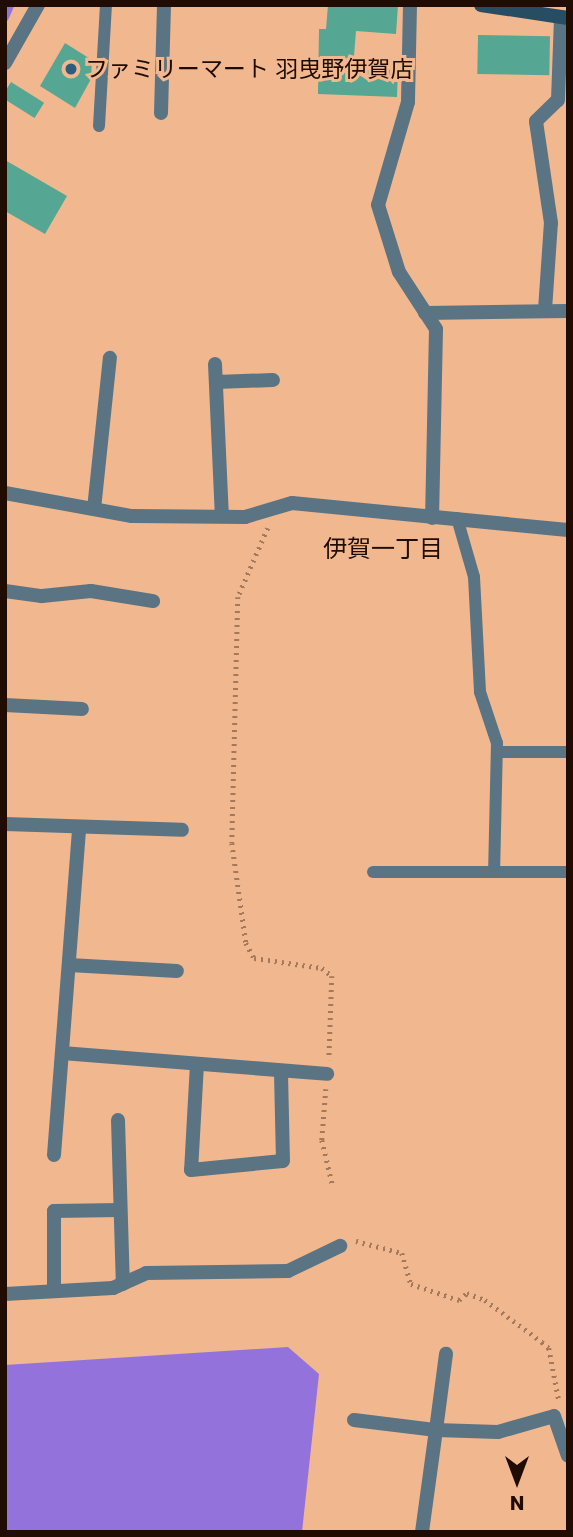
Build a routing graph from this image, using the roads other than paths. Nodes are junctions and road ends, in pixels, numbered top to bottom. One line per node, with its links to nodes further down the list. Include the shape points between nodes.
1 (38, 5): 8 (street)
2 (106, 5): 10 (lane)
3 (164, 5): 9 (street)
4 (410, 5): 13 (street, via 408,102 378,205 399,272)
5 (481, 5): 6 (main road)
6 (512, 7): 7 (main road)
7 (564, 17): 11 (street, via 558,100 536,121 551,223)
8 (5, 63)
9 (161, 113)
10 (99, 126)
11 (545, 310): 12 (street); 13 (street)
12 (568, 311)
13 (425, 313): 21 (street, via 436,329)
14 (110, 358): 19 (street)
15 (215, 364): 17 (street)
16 (274, 380): 17 (street)
17 (216, 382): 20 (street)
18 (5, 493): 19 (street)
19 (94, 509): 20 (street)
20 (222, 516): 21 (street, via 279,509 292,503)
21 (432, 518): 22 (street)
22 (457, 518): 23 (street); 28 (lane, via 474,577 480,692)
23 (568, 530)
24 (5, 591): 25 (street, via 91,591)
25 (153, 601)
26 (5, 705): 27 (street)
27 (82, 709)
28 (497, 752): 29 (lane); 34 (lane)
29 (568, 752)
30 (5, 824): 31 (street)
31 (79, 830): 32 (street); 36 (street)
32 (182, 830)
33 (373, 872): 34 (lane)
34 (494, 872): 35 (lane)
35 (568, 872)
36 (69, 965): 37 (street); 38 (street)
37 (177, 971)
38 (62, 1053): 39 (street); 43 (street)
39 (197, 1064): 40 (street); 40 (street, via 191,1170 283,1161)
40 (281, 1071): 41 (street)
41 (327, 1074)
42 (118, 1120): 44 (street)
43 (54, 1155)
44 (120, 1210): 46 (street); 47 (street, via 54,1211)
45 (340, 1246): 46 (street, via 288,1271 146,1273)
46 (123, 1284): 47 (street)
47 (54, 1291): 48 (street)
48 (5, 1294)
49 (446, 1354): 52 (street)
50 (561, 1414): 52 (street, via 498,1432); 53 (street)
51 (354, 1420): 52 (street)
52 (436, 1430): 54 (street)
53 (568, 1456)
54 (422, 1532)

